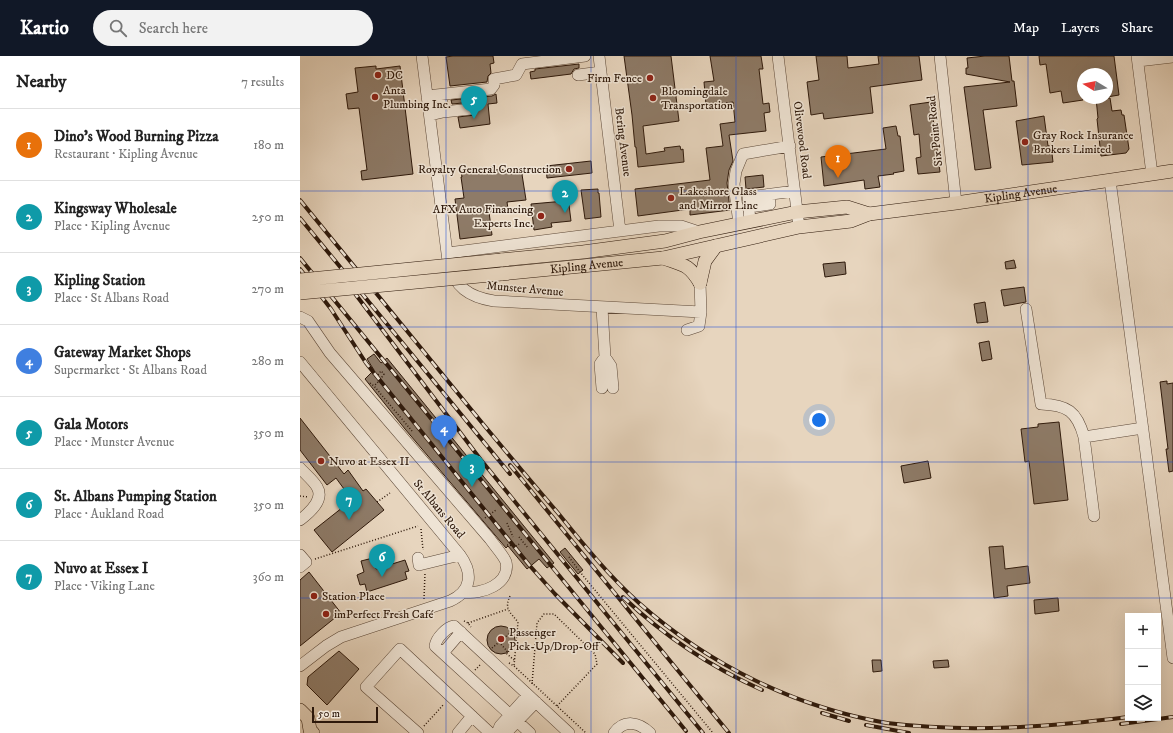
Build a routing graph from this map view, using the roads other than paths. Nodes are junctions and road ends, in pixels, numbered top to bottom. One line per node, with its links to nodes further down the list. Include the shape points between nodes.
1 (422, 56): 11 (street, Munster Avenue)
2 (585, 56): 10 (street, via 522,64 516,75 494,79 494,86 491,89)
3 (599, 56): 8 (street, Bering Avenue)
4 (778, 56): 15 (street, Olivewood Road)
5 (940, 56): 21 (street, Six Point Road)
6 (1173, 57): 7 (street)
7 (1138, 58): 17 (street)
8 (601, 72): 9 (street); 27 (street, Bering Avenue)
9 (578, 75)
10 (441, 95): 11 (street); 13 (street)
11 (427, 96): 14 (street, Munster Avenue)
12 (472, 109): 13 (street)
13 (443, 112): 14 (street)
14 (430, 114): 30 (street, Munster Avenue)
15 (790, 146): 19 (street, Olivewood Road); 25 (street, via 743,154 734,184)
16 (1173, 171): 17 (main road, Kipling Avenue)
17 (1152, 174): 18 (main road, Kipling Avenue)
18 (1110, 180): 21 (main road, Kipling Avenue); 42 (street)
19 (795, 190): 20 (street); 22 (street, Olivewood Road)
20 (770, 199): 24 (street); 25 (street, via 748,197 749,207)
21 (956, 203): 23 (main road, Kipling Avenue)
22 (797, 212): 23 (main road, Kipling Avenue, via 847,207); 24 (main road, Kipling Avenue); 26 (street, Olivewood Road)
23 (869, 214): 26 (main road, Kipling Avenue, via 851,221)
24 (772, 218): 25 (main road, Kipling Avenue)
25 (745, 223): 28 (main road, Kipling Avenue)
26 (799, 227): 29 (main road, Kipling Avenue)
27 (620, 231): 28 (street, Kipling Avenue, via 681,226); 30 (street, Kipling Avenue)
28 (699, 232): 32 (main road, Kipling Avenue, bridge, via 665,241 583,252)
29 (716, 246): 31 (main road, Kipling Avenue); 33 (main road, via 705,261)
30 (448, 253): 35 (street, Munster Avenue, via 450,268 456,281 467,292 480,298)
31 (663, 258): 33 (main road, via 691,269); 34 (main road, Kipling Avenue, bridge)
32 (300, 280)
33 (700, 283): 37 (street)
34 (300, 293)
35 (602, 308): 37 (street, Munster Avenue); 41 (street, via 605,357 611,366)
36 (1026, 309): 43 (street, via 1041,404 1068,410 1076,416 1081,423)
37 (701, 312): 39 (street, via 699,326)
38 (300, 317): 49 (street, via 308,321 330,353 490,539 505,561 505,575 494,587 478,593)
39 (687, 330)
40 (300, 362): 47 (street, St Albans Road)
41 (608, 388)
42 (1143, 428): 43 (street); 50 (street)
43 (1084, 437): 45 (street)
44 (300, 468): 46 (street, via 318,487 319,497 314,509)
45 (1094, 516)
46 (300, 520)
47 (460, 555): 48 (street, via 419,565); 49 (street, St Albans Road, via 468,571)
48 (418, 558)
49 (464, 592): 51 (street, via 450,601 341,637)
50 (1173, 658)
51 (300, 666)
52 (532, 698): 55 (street); 55 (street, via 454,626 450,626 436,641 436,646 442,653); 63 (street)
53 (300, 710): 56 (main road, via 308,718)
54 (472, 716): 57 (street, via 400,649 366,687); 58 (street); 59 (street)
55 (514, 718): 60 (street, via 500,726); 61 (street); 62 (street)
56 (308, 731)
57 (418, 733)
58 (458, 733)
59 (490, 733)
60 (497, 733)
61 (506, 733)
62 (530, 733)
63 (569, 733)
64 (614, 733): 65 (street, via 620,726 628,723 635,723)
65 (650, 733)

